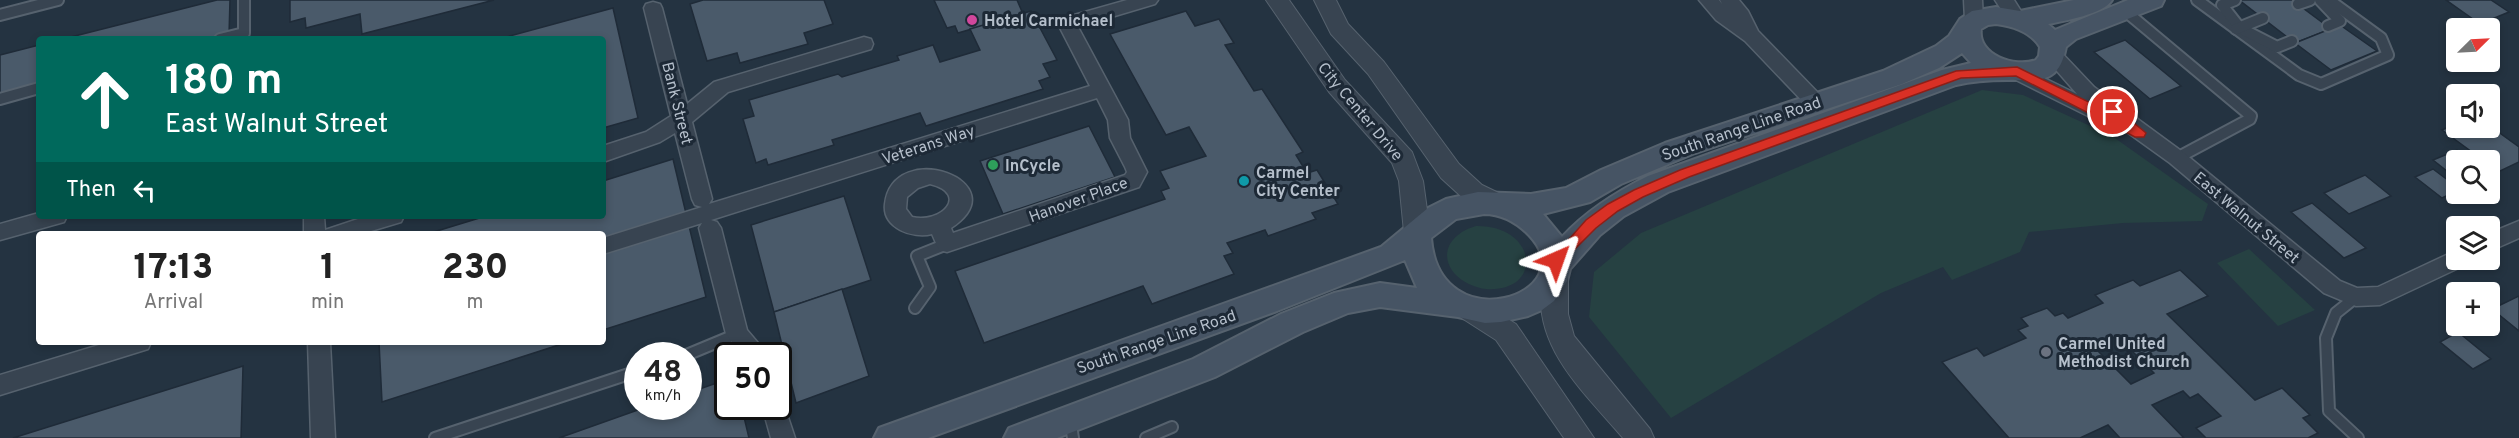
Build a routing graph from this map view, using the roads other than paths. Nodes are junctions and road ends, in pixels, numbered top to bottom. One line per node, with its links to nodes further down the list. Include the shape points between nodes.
1 (58, 0): 19 (lane)
2 (244, 0): 24 (lane, via 244,33)
3 (1149, 0): 31 (street, via 1067,24)
4 (1277, 0): 47 (street, City Center Drive, via 1337,86 1403,159 1411,181)
5 (1324, 0): 41 (street, City Center Drive, via 1339,28 1390,87 1450,171 1473,192)
6 (1708, 0): 25 (street)
7 (1729, 0): 25 (street, via 1739,10)
8 (2098, 0): 18 (main road, via 2066,12)
9 (2152, 0): 17 (main road)
10 (2197, 0): 23 (lane)
11 (2235, 0): 23 (lane, via 2222,5)
12 (2310, 0): 15 (lane)
13 (2320, 0): 22 (lane, via 2340,21)
14 (2329, 0): 23 (lane, via 2381,38 2388,55 2321,84 2299,75)
15 (2298, 4)
16 (653, 8): 34 (street, Bank Street)
17 (2124, 10): 28 (main road, via 2067,33 2056,42); 38 (lane, via 2251,116)
18 (2014, 13): 20 (main road); 28 (main road, via 2038,30 2050,43)
19 (0, 15)
20 (1972, 15): 29 (main road, via 1966,36 1971,48 1991,64); 33 (main road, South Range Line Road, via 1958,42 1925,63)
21 (2263, 18): 23 (lane)
22 (2328, 26)
23 (2238, 28): 26 (lane, via 2277,47)
24 (232, 36)
25 (1752, 36): 33 (street)
26 (2292, 40)
27 (864, 44): 34 (street, via 721,87)
28 (2052, 53): 29 (main road, South Range Line Road, via 2047,65 2041,68); 35 (street, East Walnut Street, via 2088,92)
29 (2013, 71): 35 (street, East Walnut Street); 51 (main road, South Range Line Road, via 1951,76 1659,184 1603,215 1580,234)
30 (36, 89): 32 (lane)
31 (1102, 89): 36 (street, Veterans Way); 48 (street, Hanover Place, via 1137,172 1132,181)
32 (0, 99)
33 (1816, 103): 41 (main road, South Range Line Road, via 1656,158 1575,197 1537,205)
34 (682, 119): 37 (street, via 653,137); 40 (street, Bank Street)
35 (2140, 133): 38 (street, East Walnut Street)
36 (907, 151): 39 (street); 49 (street, Veterans Way)
37 (606, 153)
38 (2177, 158): 52 (street, East Walnut Street, via 2332,287)
39 (917, 178): 48 (street, via 943,177 960,190 962,200); 48 (street, Hanover Place, via 898,193 895,213 912,226)
40 (702, 200)
41 (1501, 205): 47 (main road, via 1456,207 1440,213); 51 (main road, via 1525,216 1541,230 1552,247)
42 (46, 219): 46 (street)
43 (384, 219): 45 (street)
44 (710, 228): 55 (street)
45 (344, 231)
46 (0, 232)
47 (1416, 233): 53 (main road, via 1419,262 1426,278 1440,294); 68 (main road, South Range Line Road, via 1397,251 1381,259)
48 (943, 235): 54 (lane, via 917,256 930,287)
49 (606, 245)
50 (2446, 263): 52 (street, via 2380,296)
51 (1556, 269): 53 (main road, via 1539,296 1520,307 1501,312); 72 (street, via 1553,307 1559,336)
52 (2356, 297): 73 (lane, via 2336,313 2326,338 2329,411)
53 (1463, 306): 64 (main road, via 1380,295 1354,300 1292,323); 71 (street, via 1506,332)
54 (915, 308)
55 (736, 334): 56 (street); 59 (lane)
56 (744, 342)
57 (130, 345): 61 (street)
58 (319, 345): 65 (street)
59 (702, 348)
60 (624, 376): 66 (lane)
61 (0, 385)
62 (778, 420): 67 (street)
63 (1172, 427): 70 (lane)
64 (1072, 428): 69 (main road)
65 (323, 438)
66 (435, 438)
67 (783, 438)
68 (890, 438)
69 (1020, 438)
70 (1146, 438)
71 (1580, 438)
72 (1640, 438)
73 (2358, 438)

